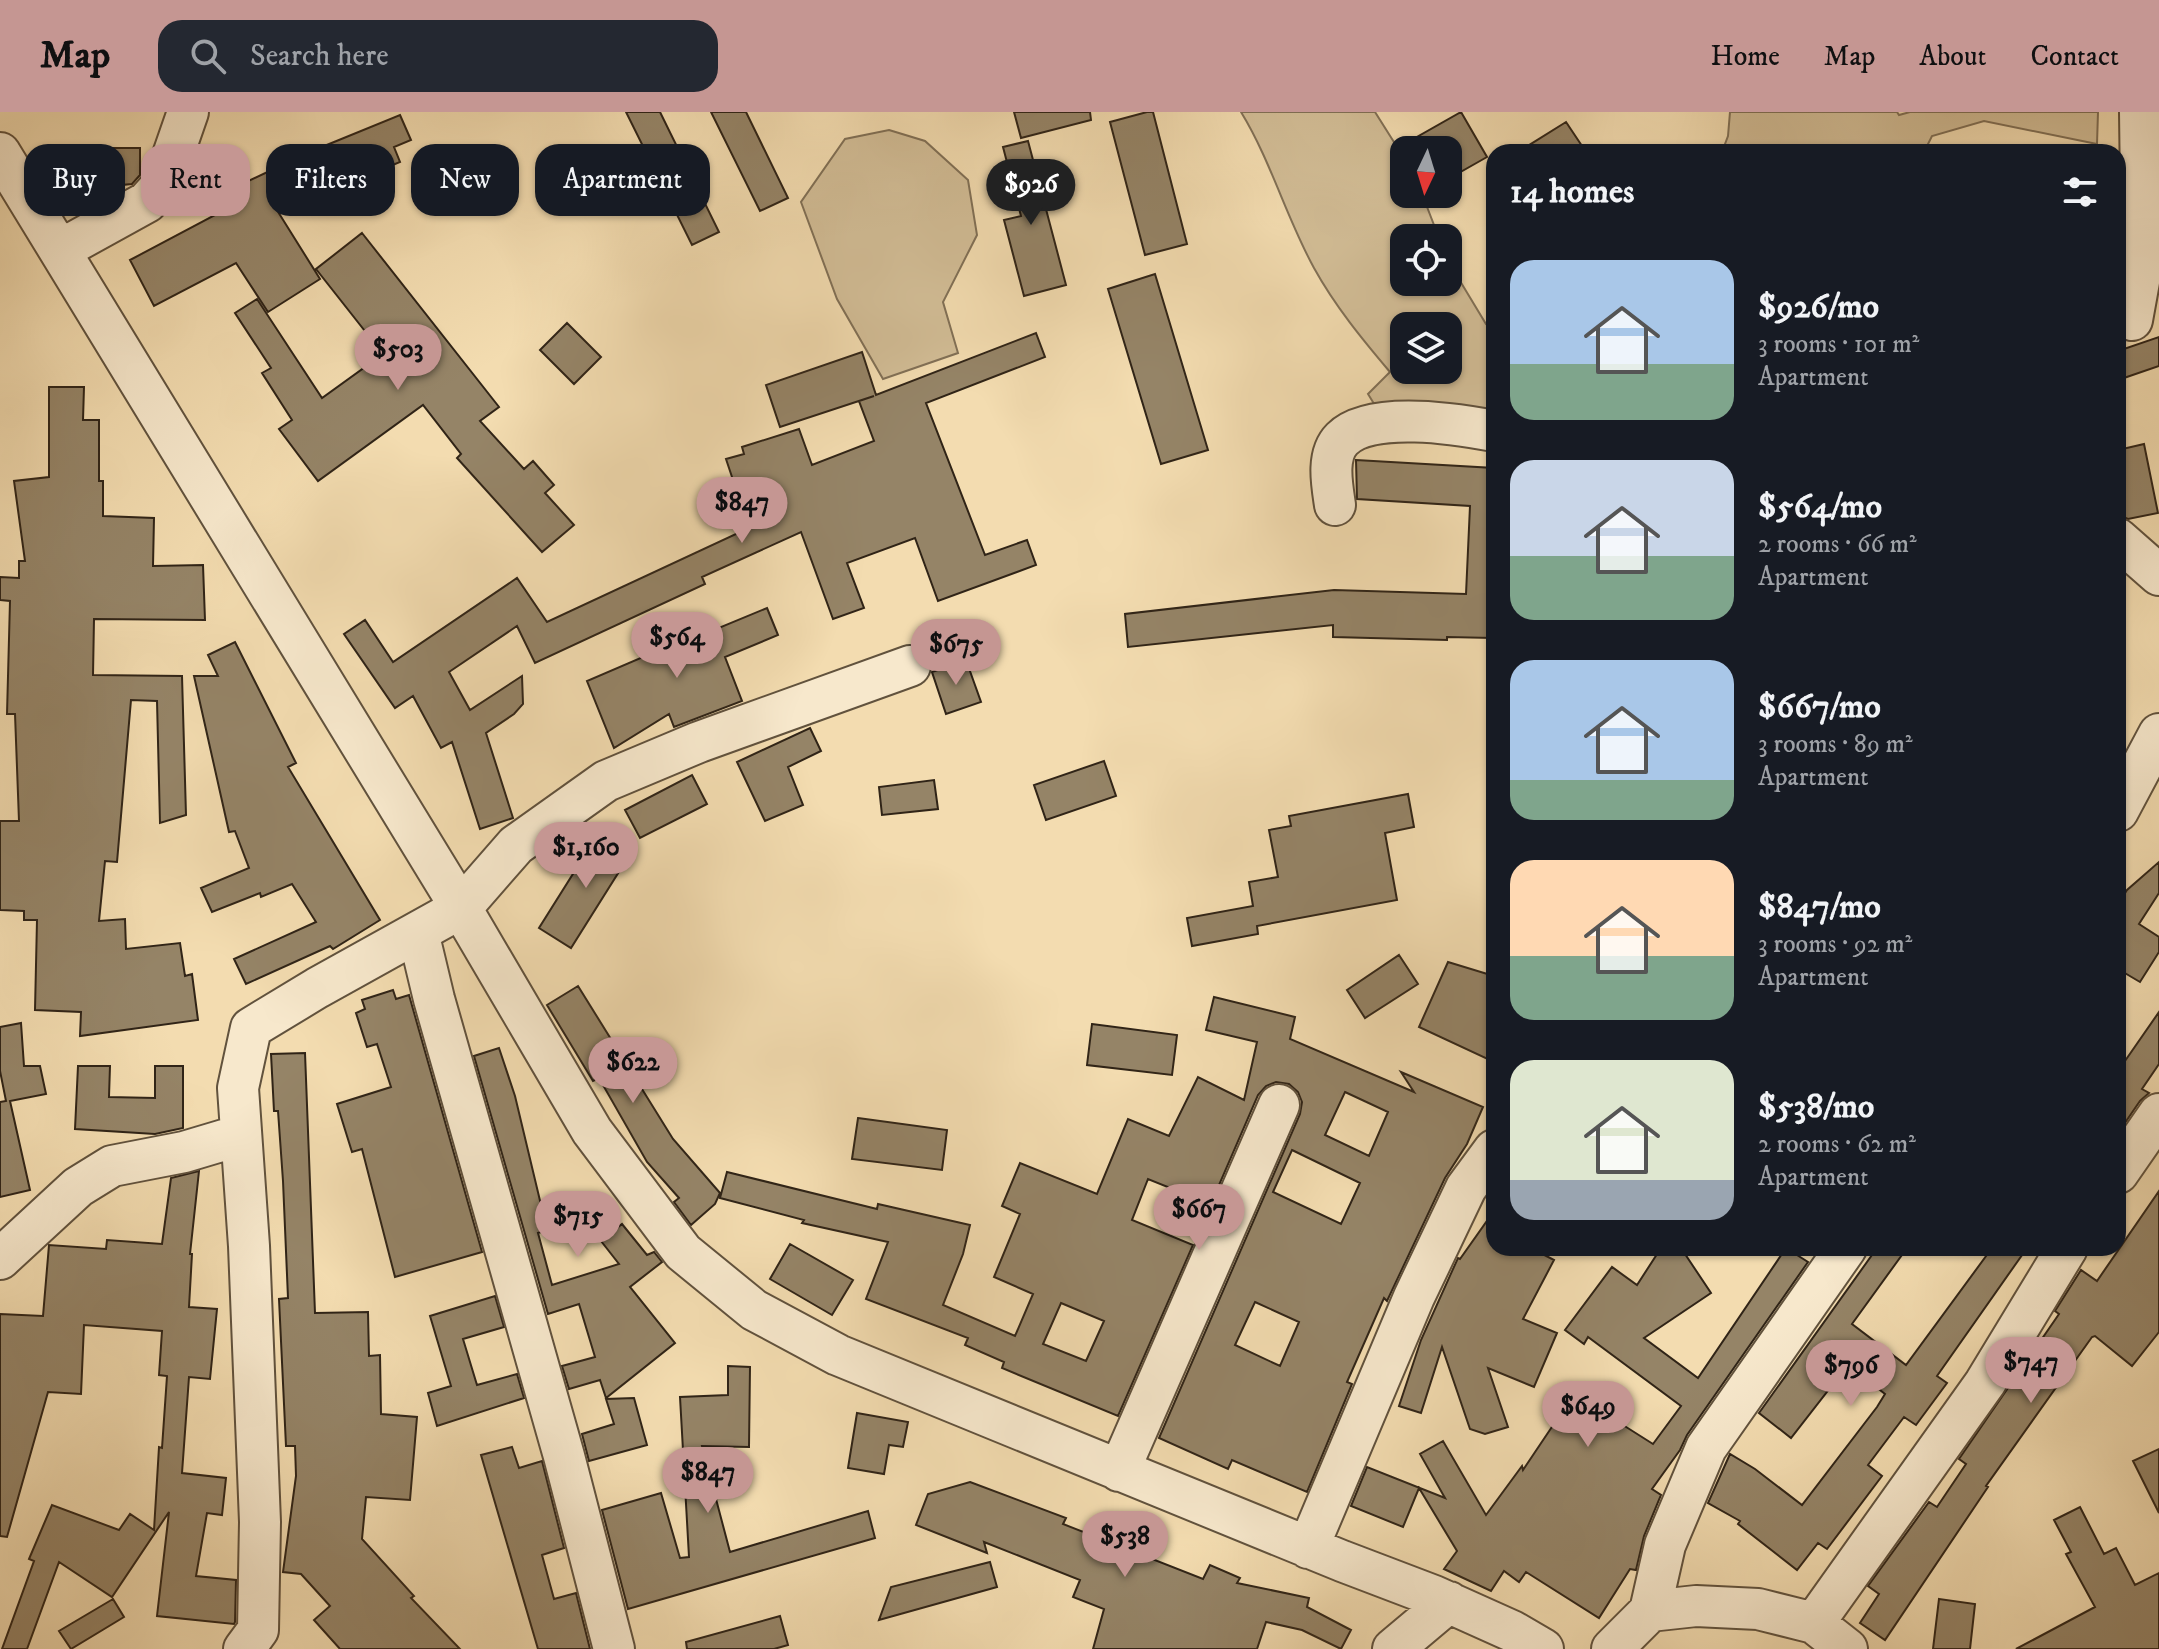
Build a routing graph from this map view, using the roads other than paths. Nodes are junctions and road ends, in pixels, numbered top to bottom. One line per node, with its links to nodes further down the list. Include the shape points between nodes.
1 (188, 112): 4 (street, via 163,184 147,202)
2 (2140, 112): 5 (street, via 2142,265)
3 (0, 153): 4 (street)
4 (60, 250): 13 (street)
5 (2136, 315)
6 (1486, 429): 7 (street, via 1456,423 1389,422 1358,428 1340,440 1332,460)
7 (1335, 505)
8 (2126, 546): 9 (street)
9 (2159, 575)
10 (910, 666): 13 (street, via 606,781 516,845)
11 (2159, 734): 12 (street)
12 (2126, 796)
13 (461, 908): 14 (street); 23 (street, via 592,1131 683,1252 754,1310 838,1355)
14 (418, 932): 17 (street, via 251,1028 238,1088); 29 (street)
15 (1279, 1105): 23 (street)
16 (2159, 1114): 19 (street)
17 (241, 1135): 22 (street, via 112,1166 78,1187); 28 (street, via 260,1522 258,1630)
18 (1486, 1161): 24 (street, via 1466,1188 1414,1297)
19 (2126, 1161)
20 (1840, 1256): 26 (street, via 1706,1448 1665,1545)
21 (2062, 1256): 27 (street, via 1985,1383)
22 (0, 1259)
23 (1119, 1471): 24 (street)
24 (1308, 1548): 25 (street)
25 (1449, 1602): 30 (street); 31 (street)
26 (1650, 1611): 27 (street, via 1696,1606 1758,1609); 32 (street)
27 (1814, 1623): 33 (street)
28 (244, 1649)
29 (614, 1649)
30 (1393, 1649)
31 (1543, 1649)
32 (1612, 1649)
33 (1847, 1649)

